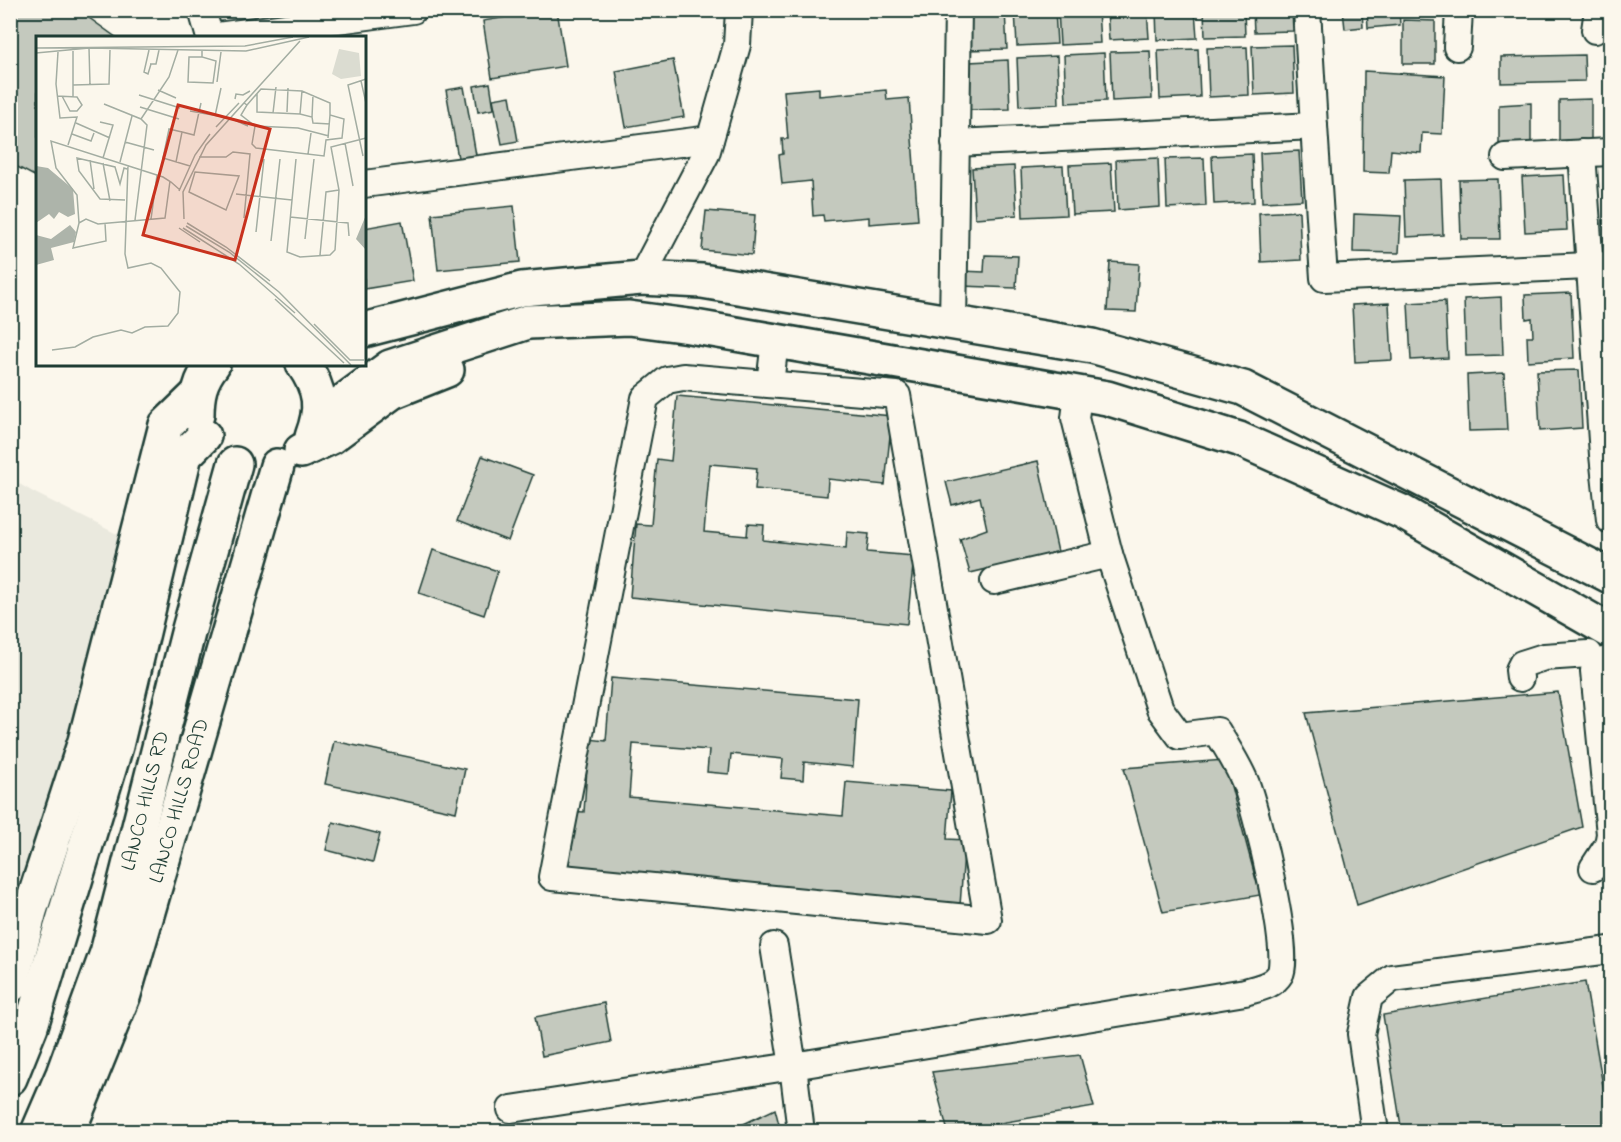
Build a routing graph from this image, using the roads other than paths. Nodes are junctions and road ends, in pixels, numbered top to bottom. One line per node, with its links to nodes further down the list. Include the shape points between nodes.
1 (202, 10): 7 (street)
2 (413, 10): 8 (street)
3 (739, 10): 11 (street, via 737,45)
4 (958, 10): 12 (street)
5 (1307, 10): 10 (street)
6 (1459, 10): 9 (street)
7 (210, 36)
8 (218, 36)
9 (1457, 47)
10 (1314, 126): 12 (street); 17 (street, via 1324,278)
11 (710, 139): 16 (street); 18 (street, via 706,154)
12 (955, 143): 20 (street)
13 (1611, 152): 14 (street)
14 (1582, 153): 15 (street); 17 (street)
15 (1505, 157)
16 (366, 184)
17 (1600, 265): 31 (street)
18 (641, 278): 20 (main road, via 702,281); 21 (main road, via 522,289)
19 (593, 319): 22 (main road, via 629,318); 29 (main road, via 528,322 390,367); 32 (main road, via 547,340 477,358 392,392 331,436)
20 (953, 323): 34 (main road, via 1092,346 1243,388)
21 (366, 329)
22 (791, 344): 25 (street); 26 (street); 28 (main road)
23 (211, 366): 27 (main road)
24 (304, 366): 29 (main road, via 319,399)
25 (770, 384): 26 (street); 26 (street, via 684,377 667,380 645,398 552,878 988,920 897,395)
26 (802, 387)
27 (197, 394): 30 (main road, via 197,416); 42 (main road, via 166,425)
28 (1078, 395): 35 (main road, via 1107,398 1239,439); 37 (street, via 1075,418)
29 (318, 420): 32 (main road, LANCO HILLS ROAD, via 310,440)
30 (204, 436): 33 (main road, via 217,453); 42 (main road, LANCO HILLS RD, via 185,455)
31 (1607, 454): 36 (street)
32 (289, 458): 33 (main road, via 256,468); 47 (main road, LANCO HILLS ROAD, via 124,994)
33 (235, 464): 47 (main road, LANCO HILLS RD, via 107,953)
34 (1408, 472): 35 (main road); 38 (main road)
35 (1388, 506): 40 (main road)
36 (1611, 520)
37 (1109, 554): 39 (street); 48 (street, via 1160,709 1180,736 1217,732 1246,783 1268,862 1282,971 1274,983 1245,992)
38 (1611, 576)
39 (994, 581)
40 (1600, 648): 41 (street, via 1522,664); 43 (street, via 1610,834 1608,845)
41 (1520, 678)
42 (100, 743): 46 (main road, via 30,911); 49 (main road, LANCO HILLS RD, via 31,1026)
43 (1593, 868)
44 (774, 946): 48 (street)
45 (1611, 950): 54 (street, via 1392,978 1369,997 1362,1034)
46 (10, 986)
47 (88, 1047): 51 (main road, LANCO HILLS RD); 52 (main road, LANCO HILLS ROAD)
48 (794, 1066): 50 (street); 53 (street)
49 (10, 1078)
50 (511, 1109)
51 (38, 1131)
52 (68, 1131)
53 (801, 1131)
54 (1375, 1131)

